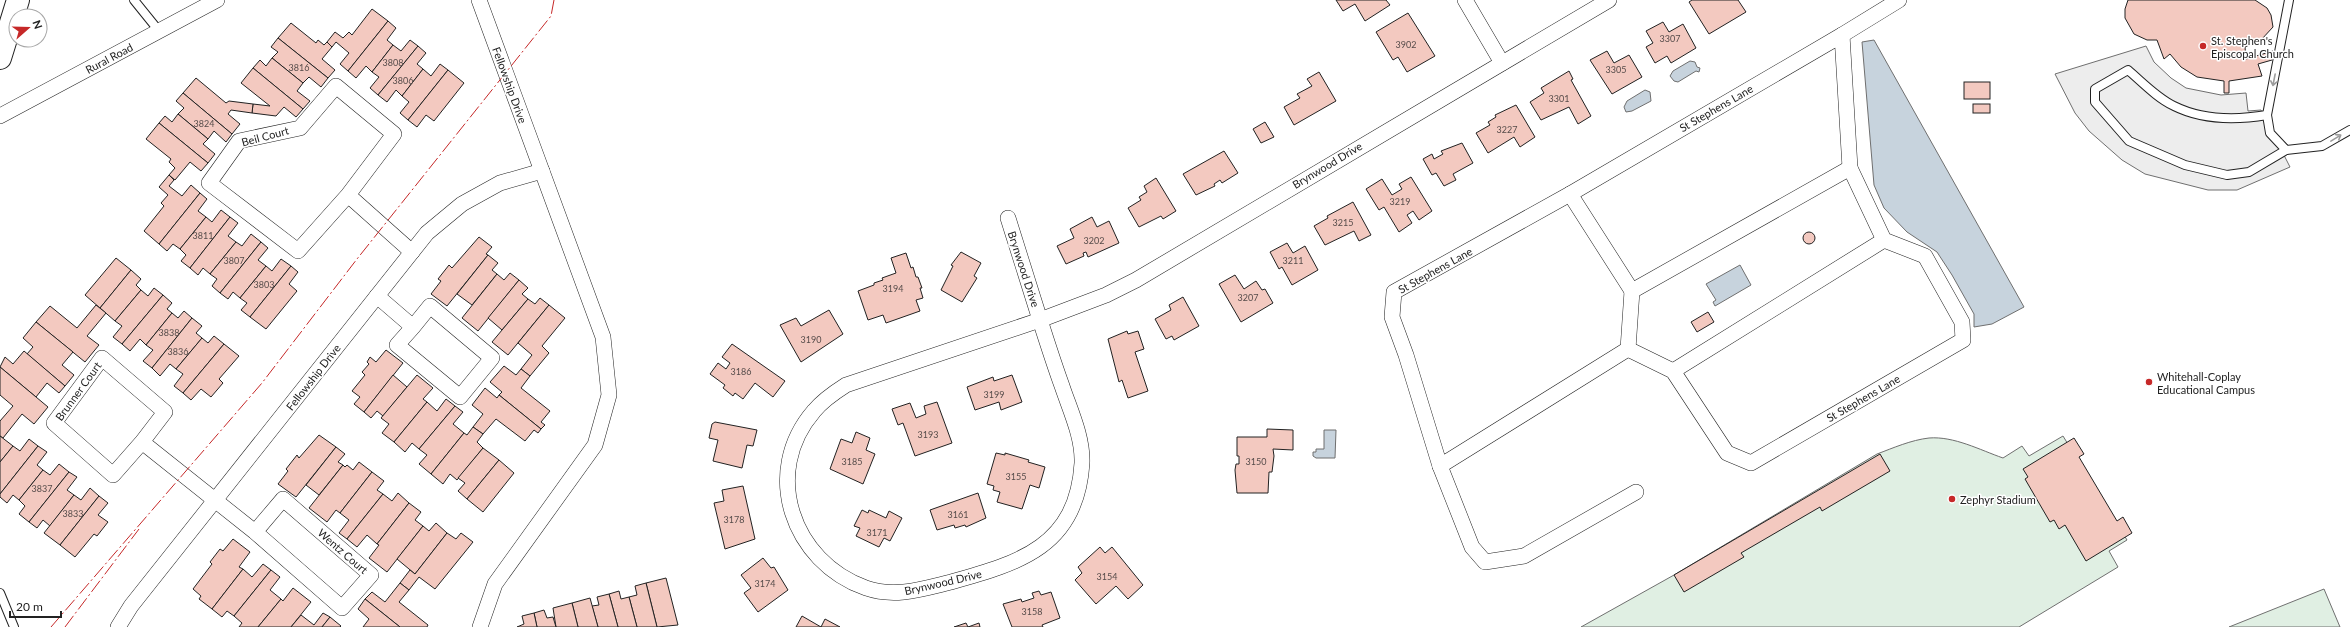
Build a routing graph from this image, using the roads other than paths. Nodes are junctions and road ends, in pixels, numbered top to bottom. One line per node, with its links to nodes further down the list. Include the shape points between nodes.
1 (18, 0): 11 (main road)
2 (217, 0): 9 (street, Rural Road)
3 (479, 0): 18 (street, Fellowship Drive)
4 (1465, 0): 12 (street)
5 (1609, 0): 12 (street, Brynwood Drive)
6 (1899, 0): 10 (street, St Stephens Lane)
7 (2289, 0): 13 (lane, one-way to 13)
8 (138, 1): 9 (lane)
9 (159, 31): 14 (street, Rural Road)
10 (1842, 35): 17 (street); 19 (street, St Stephens Lane)
11 (0, 58)
12 (1502, 63): 26 (street, Brynwood Drive, via 1136,280 1106,295)
13 (2267, 115): 16 (lane, via 2270,133); 16 (lane, via 2242,119 2203,115 2173,106 2128,70 2095,89 2095,102 2129,141 2185,165 2227,175 2249,172)
14 (0, 116)
15 (2350, 130): 16 (lane, one-way to 15, via 2322,146)
16 (2286, 150)
17 (1850, 168): 22 (street); 24 (street)
18 (542, 171): 23 (street, Fellowship Drive, via 500,182 462,204 427,233); 38 (street, Fellowship Drive, via 603,337 609,395 594,445 495,584)
19 (1570, 194): 24 (street); 31 (street, St Stephens Lane, via 1394,292 1392,317)
20 (348, 195): 20 (street, Beil Court, via 394,134 336,86 300,128 239,141 209,183 298,251); 23 (street)
21 (1008, 218): 26 (street, Brynwood Drive)
22 (1884, 240): 29 (street); 29 (street, St Stephens Lane, via 1925,256 1952,300 1962,322 1963,340 1751,463 1727,453)
23 (412, 252): 25 (street, Fellowship Drive)
24 (1632, 291): 28 (street)
25 (377, 296): 27 (street); 33 (street, Fellowship Drive)
26 (1040, 320): 26 (street, Brynwood Drive, via 846,385 814,410 794,446 788,480 790,503 796,524 805,542 819,560 834,572 868,589 909,592 1004,567 1038,550 1052,537 1074,502 1080,483 1082,460 1080,438)
27 (413, 326): 27 (street, via 430,306 492,358 460,397 397,345)
28 (1628, 349): 29 (street); 31 (street)
29 (1673, 371)
30 (142, 442): 30 (street, Brunner Court, via 165,412 102,358 54,423 113,475); 33 (street)
31 (1440, 466): 32 (street, St Stephens Lane, via 1472,547 1485,562 1524,556)
32 (1636, 492)
33 (215, 502): 34 (street, Wentz Court); 37 (street, Fellowship Drive, via 131,606)
34 (255, 532): 34 (street, Wentz Court, via 342,608 371,575 284,499)
35 (0, 593): 36 (lane)
36 (14, 627)
37 (118, 627)
38 (480, 627)

